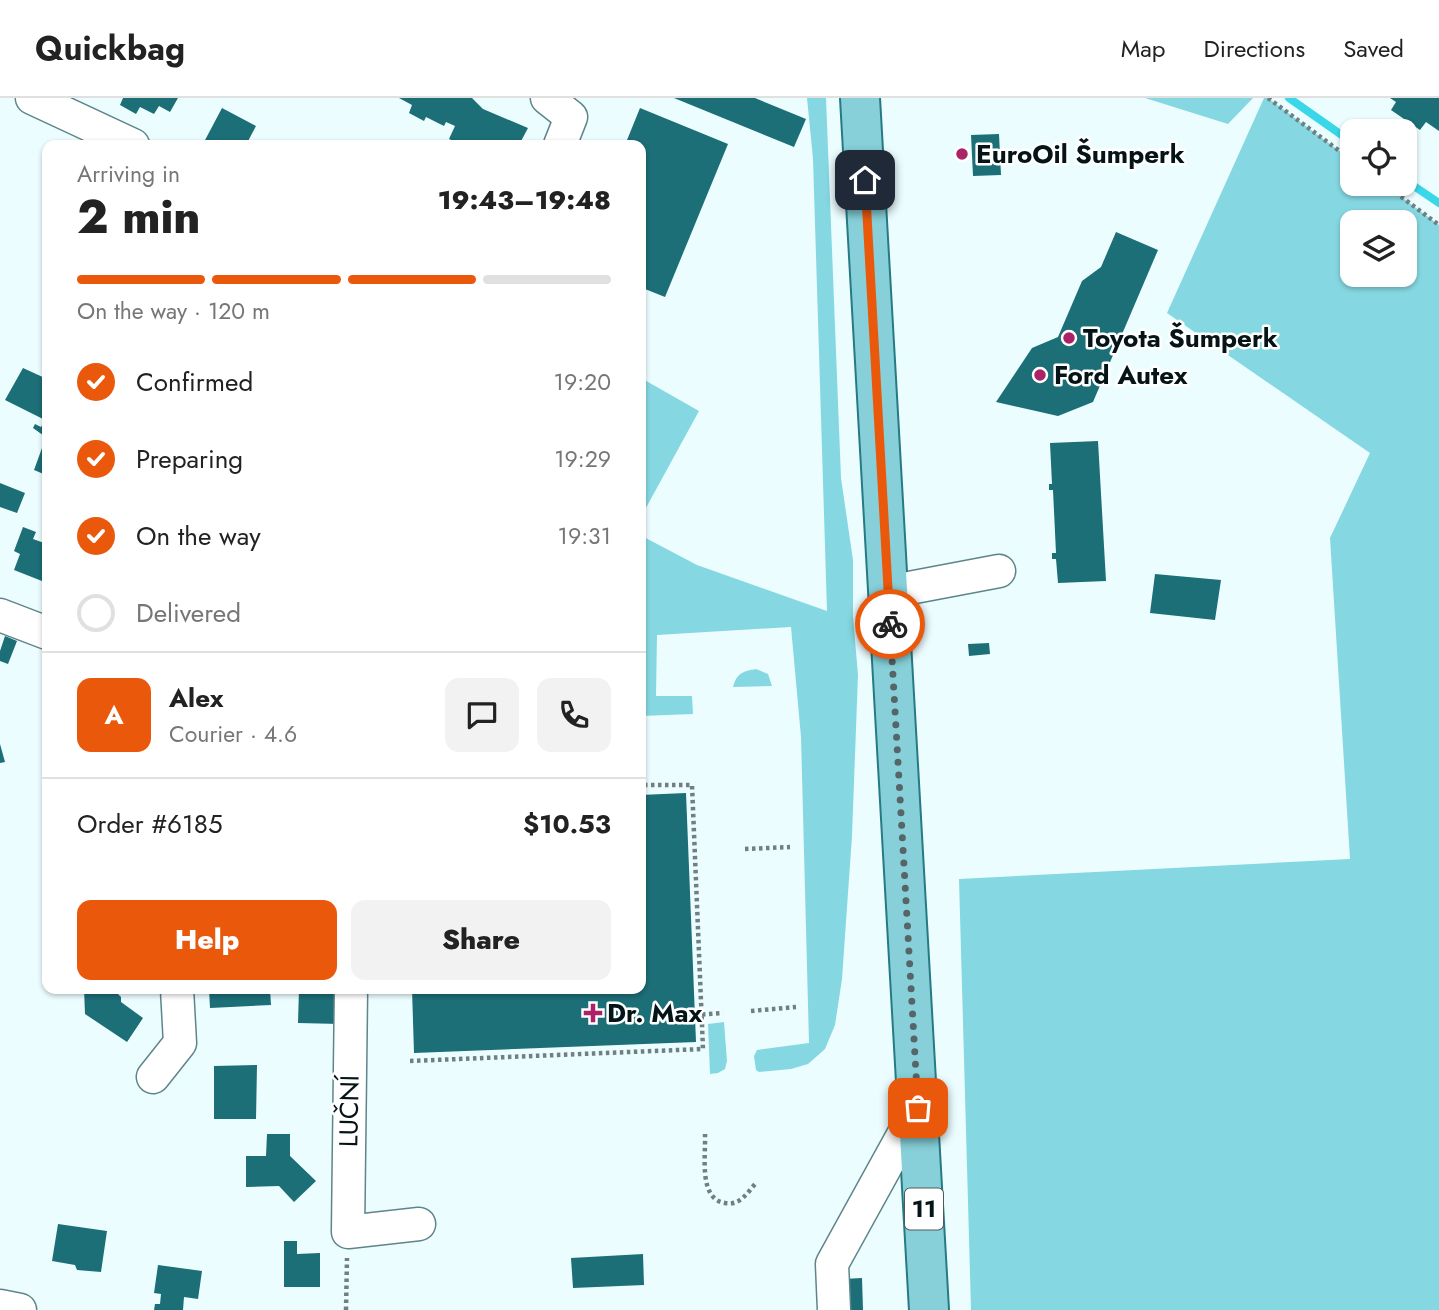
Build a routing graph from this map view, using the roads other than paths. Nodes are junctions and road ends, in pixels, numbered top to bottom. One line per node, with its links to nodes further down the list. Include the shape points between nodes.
1 (32, 98): 4 (street)
2 (547, 98): 5 (street, via 571,117)
3 (860, 98): 7 (main road, 11)
4 (122, 140)
5 (561, 140)
6 (999, 571): 7 (street)
7 (888, 592): 13 (main road, 11)
8 (0, 615): 9 (street)
9 (42, 631)
10 (177, 994): 12 (street, via 180,1043)
11 (351, 994): 14 (street, LUČNÍ, via 348,1233)
12 (152, 1077)
13 (918, 1108): 17 (street, via 832,1264); 18 (main road, 11)
14 (419, 1224)
15 (0, 1306): 16 (street)
16 (20, 1310)
17 (834, 1310)
18 (929, 1310)

